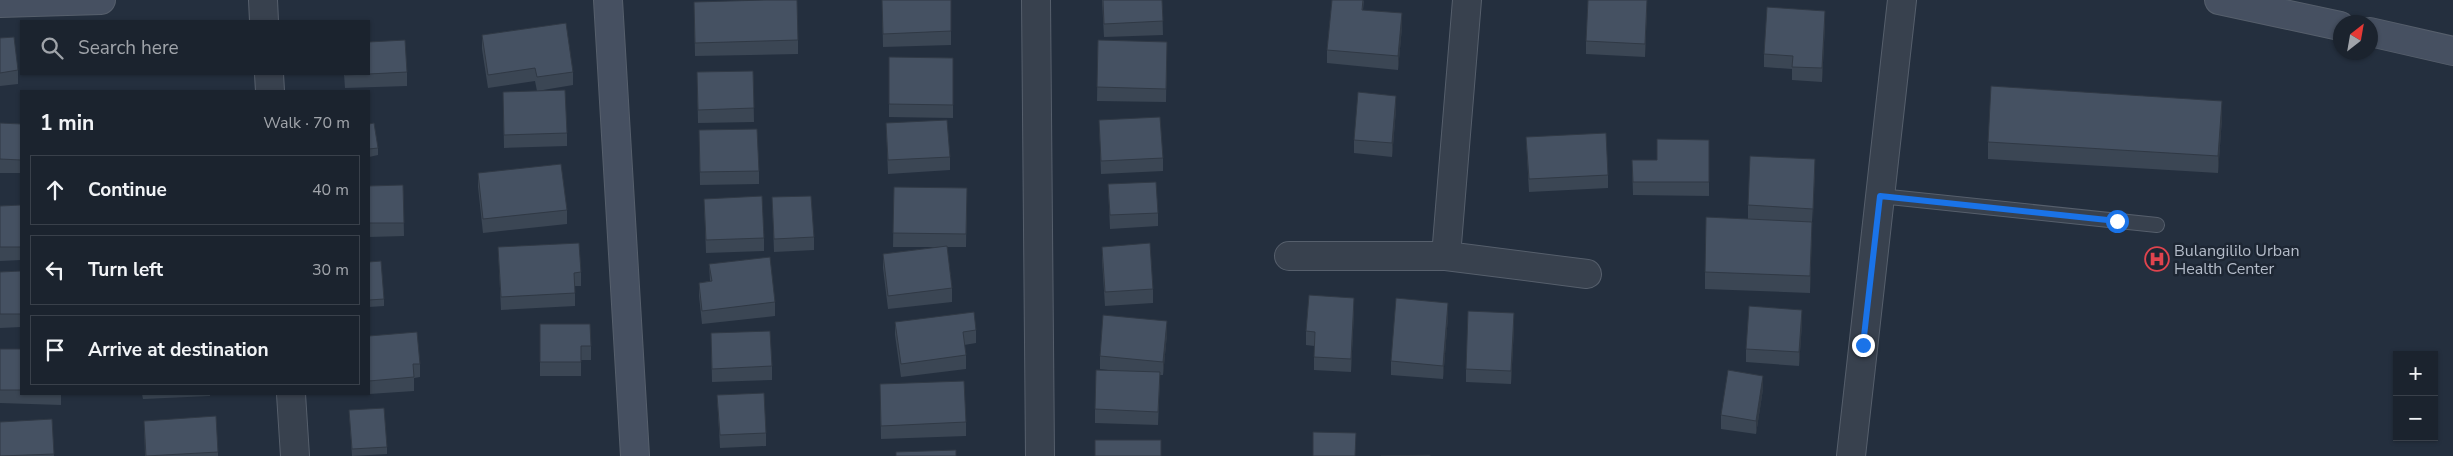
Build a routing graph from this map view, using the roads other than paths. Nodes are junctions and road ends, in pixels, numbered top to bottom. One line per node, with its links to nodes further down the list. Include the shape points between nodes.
1 (101, 0): 8 (street)
2 (263, 0): 9 (street)
3 (608, 0): 22 (street)
4 (1036, 0): 23 (street)
5 (1467, 0): 18 (street)
6 (1902, 0): 15 (street)
7 (2219, 0): 10 (street)
8 (0, 3)
9 (264, 20)
10 (2333, 24)
11 (2378, 34): 12 (street)
12 (2453, 51)
13 (269, 75): 14 (street)
14 (270, 90)
15 (1880, 196): 16 (lane); 24 (street)
16 (2157, 225)
17 (1288, 256): 18 (street)
18 (1446, 256): 19 (street)
19 (1587, 274)
20 (291, 395): 21 (street)
21 (294, 456)
22 (635, 456)
23 (1040, 456)
24 (1851, 456)

